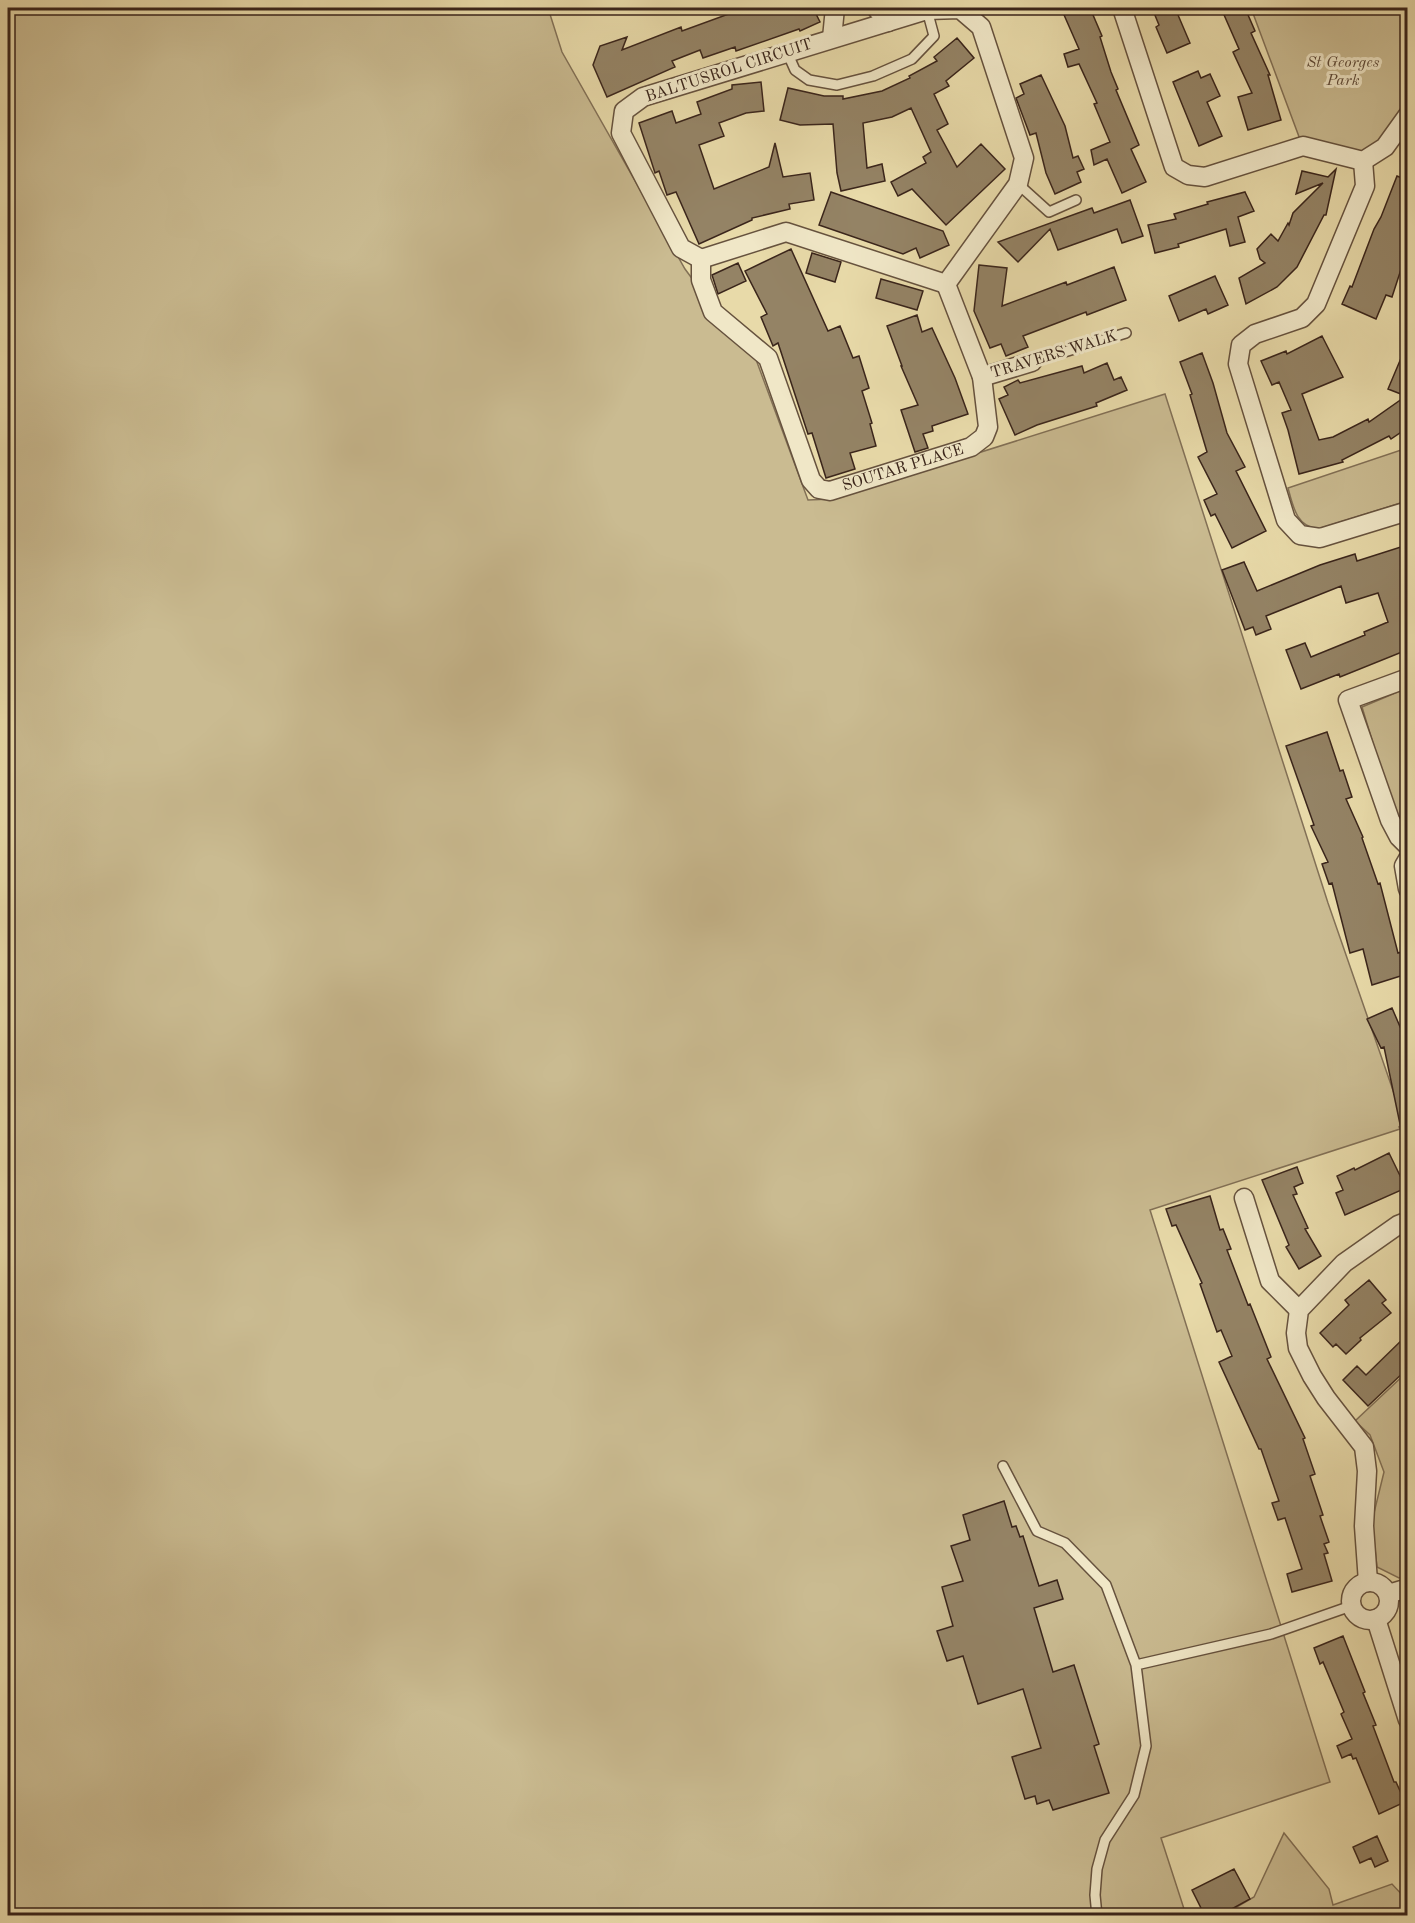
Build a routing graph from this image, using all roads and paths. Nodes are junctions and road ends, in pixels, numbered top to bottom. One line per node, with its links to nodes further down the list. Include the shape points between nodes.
1 (835, 8): 5 (street)
2 (1122, 8): 8 (street, via 1174,167 1188,175 1205,177 1303,146)
3 (927, 10): 4 (street, BALTUSROL CIRCUIT); 6 (lane, via 934,36 912,59 873,76 837,85 809,80 795,70); 9 (street, BALTUSROL CIRCUIT, via 960,9 981,27 1024,158)
4 (882, 15): 5 (street, BALTUSROL CIRCUIT)
5 (832, 38): 6 (street, BALTUSROL CIRCUIT)
6 (787, 52): 11 (street, BALTUSROL CIRCUIT, via 643,97 624,111 621,133 681,248)
7 (1407, 115): 8 (street, via 1385,147)
8 (1363, 161): 16 (street, via 1365,186 1316,304 1302,318 1256,334 1241,345 1238,364 1286,520 1300,536 1320,538)
9 (1018, 184): 10 (lane, via 1049,212); 12 (street, BALTUSROL CIRCUIT)
10 (1076, 200)
11 (701, 259): 12 (street, via 786,232); 15 (street, SOUTAR PLACE, via 701,280 713,312 768,358 811,480 819,489 830,491 971,447 984,437 988,427)
12 (946, 284): 15 (street, SOUTAR PLACE)
13 (1126, 333): 14 (lane, TRAVERS WALK)
14 (1032, 362): 15 (street, TRAVERS WALK)
15 (982, 377)
16 (1407, 511)
17 (1407, 678): 18 (street, via 1348,700 1389,820)
18 (1407, 846)
19 (1407, 859): 20 (street)
20 (1407, 890)
21 (1244, 1198): 23 (street, via 1270,1281)
22 (1407, 1221): 23 (street, via 1344,1263)
23 (1299, 1310): 25 (street, via 1298,1348 1326,1398 1364,1447)
24 (1003, 1466): 30 (lane, via 1038,1531 1065,1543 1106,1585)
25 (1368, 1582): 27 (street, via 1382,1586); 28 (street, via 1354,1591)
26 (1407, 1588): 27 (street)
27 (1388, 1594): 29 (street, via 1387,1611)
28 (1351, 1606): 29 (street, via 1357,1616); 30 (lane, via 1271,1634)
29 (1376, 1619): 31 (street)
30 (1136, 1665): 32 (lane, via 1146,1746 1134,1795 1105,1840 1097,1869)
31 (1407, 1720)
32 (1097, 1916)

